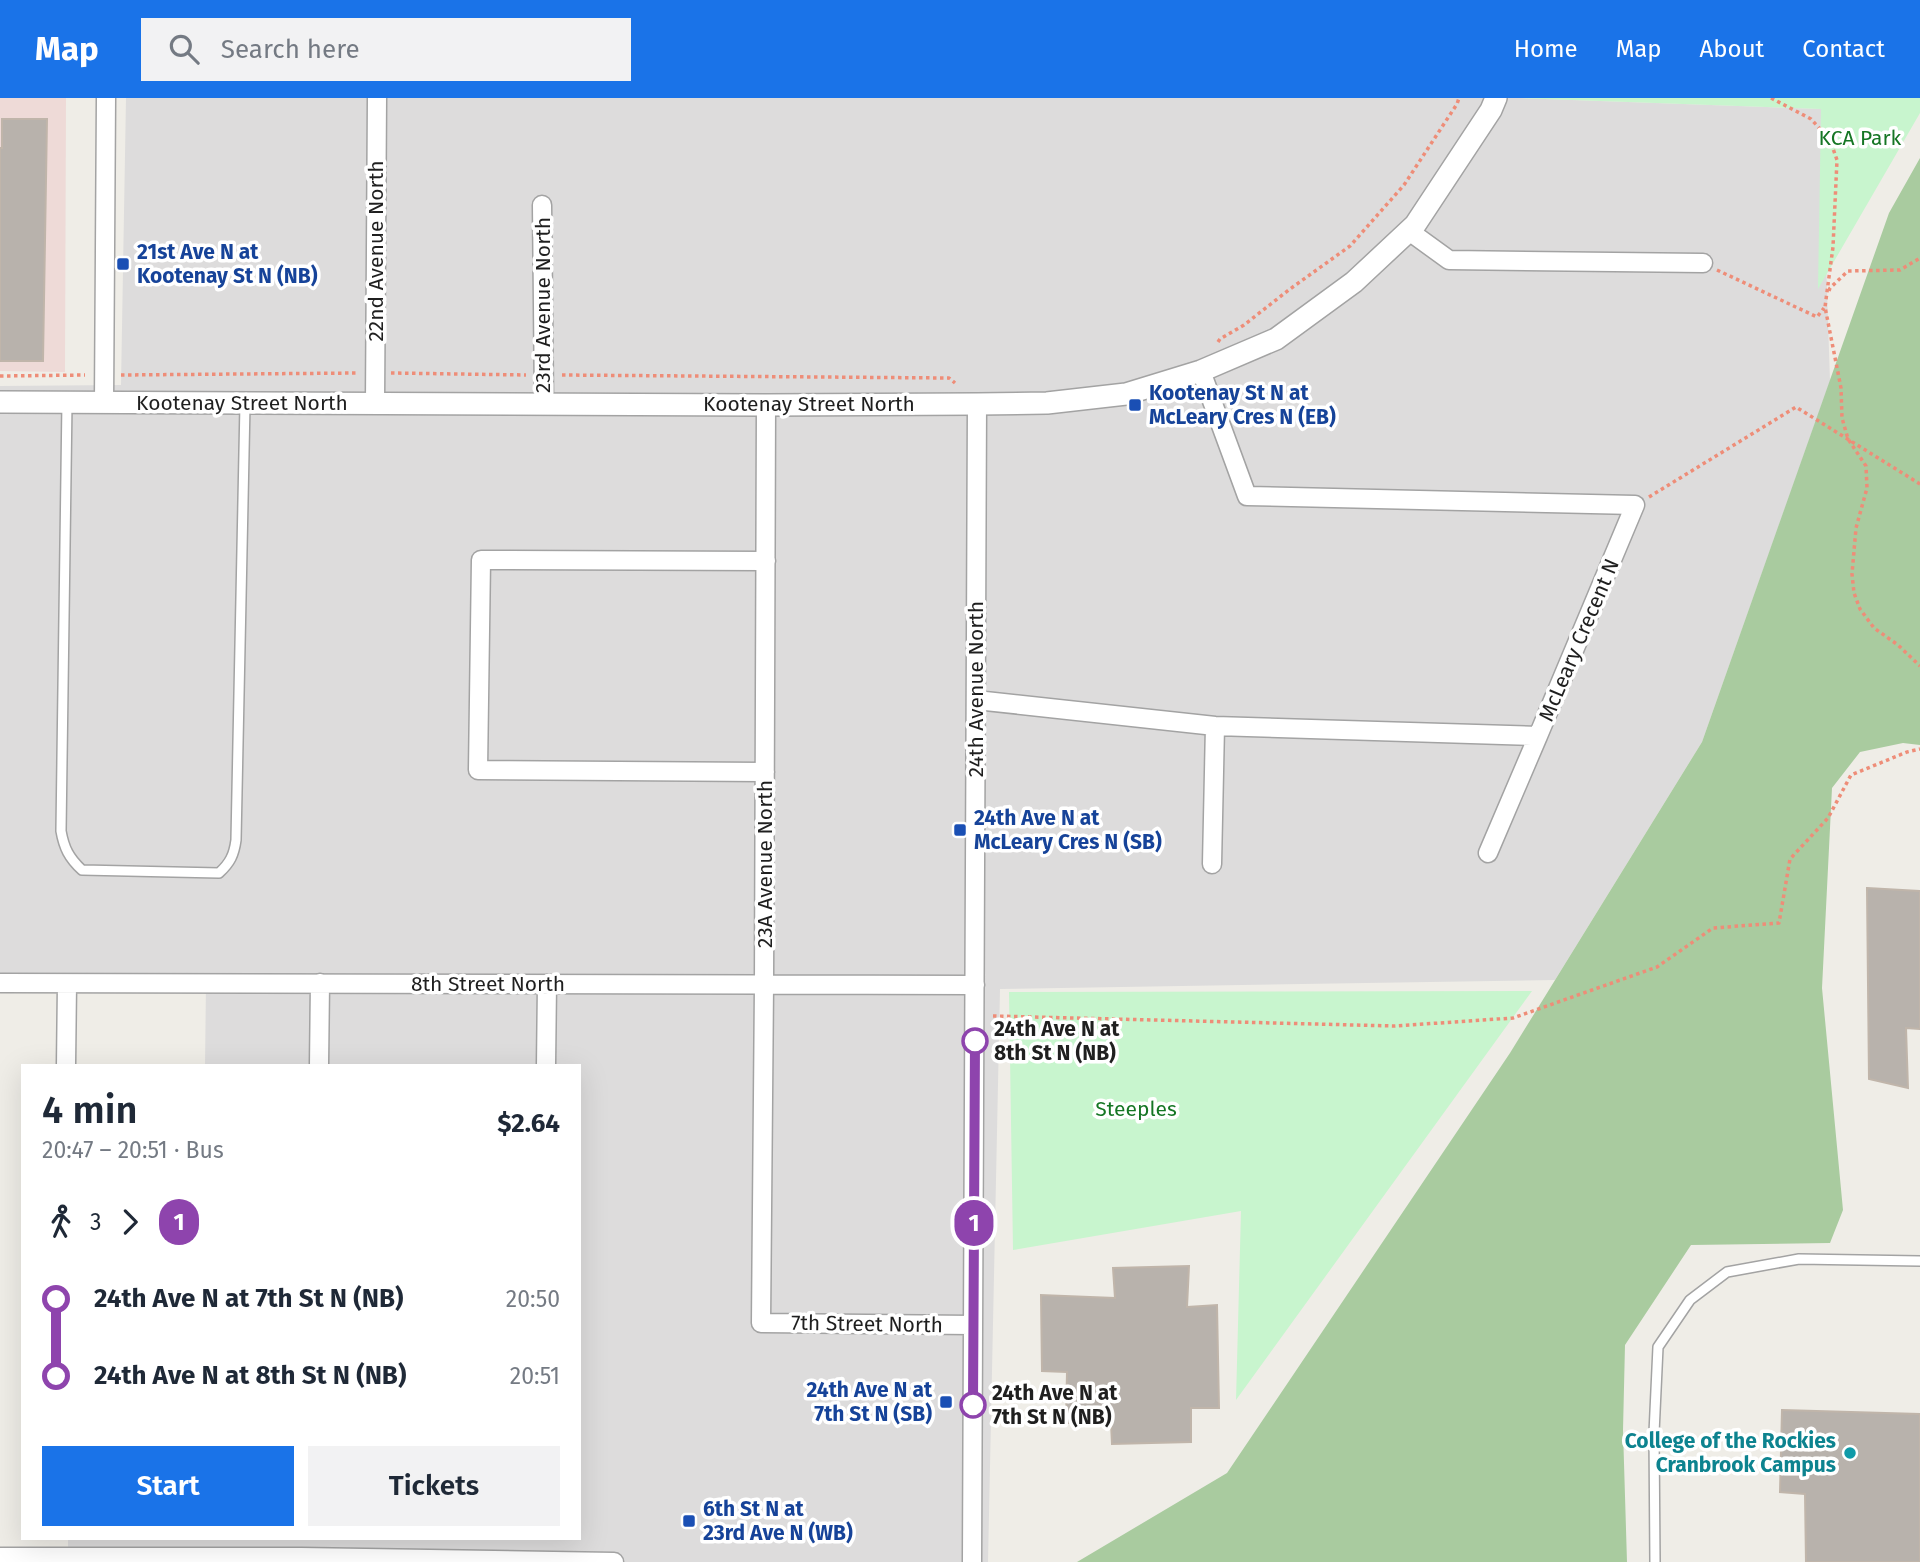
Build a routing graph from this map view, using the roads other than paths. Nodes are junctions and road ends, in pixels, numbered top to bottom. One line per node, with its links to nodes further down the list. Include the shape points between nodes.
1 (107, 98): 10 (street)
2 (377, 98): 12 (street, 22nd Avenue North)
3 (1496, 98): 5 (street, Kootenay Street North)
4 (542, 205): 13 (street, 23rd Avenue North)
5 (1409, 231): 6 (street, via 1449,260); 7 (street, Kootenay Street North, via 1354,282 1276,339)
6 (1703, 263)
7 (1200, 371): 14 (street, Kootenay Street North, via 1126,394 1046,403); 19 (street, McLeary Crecent N, via 1247,496 1635,505)
8 (0, 402): 9 (street, Kootenay Street North)
9 (67, 402): 10 (street, Kootenay Street North); 11 (lane, via 64,846 82,870 219,873 229,864 236,840)
10 (104, 403): 11 (street, Kootenay Street North)
11 (245, 403): 12 (street, Kootenay Street North)
12 (376, 403): 13 (street, Kootenay Street North)
13 (544, 404): 15 (street, Kootenay Street North)
14 (977, 404): 15 (street, Kootenay Street North); 17 (street, 24th Avenue North)
15 (766, 405): 16 (street, 23A Avenue North)
16 (766, 561): 20 (street, 23A Avenue North); 20 (street, via 481,560 478,770)
17 (976, 700): 18 (street, McLeary Crecent N); 28 (street, 24th Avenue North)
18 (1215, 726): 19 (street, McLeary Crecent N); 22 (street)
19 (1538, 736): 21 (street)
20 (765, 772): 27 (street, 23A Avenue North)
21 (1488, 853)
22 (1212, 864)
23 (0, 983): 24 (street, 8th Street North)
24 (67, 984): 25 (street, 8th Street North); 29 (street)
25 (320, 984): 26 (street, 8th Street North); 30 (street)
26 (547, 984): 27 (street, 8th Street North); 31 (street)
27 (764, 985): 28 (street, 8th Street North); 33 (street, 23A Avenue North)
28 (975, 985): 34 (street, 24th Avenue North)
29 (66, 1064)
30 (319, 1064)
31 (546, 1064)
32 (1920, 1261): 41 (lane, via 1799,1259 1727,1272 1690,1300 1658,1347)
33 (761, 1323): 34 (street, 7th Street North)
34 (973, 1325): 40 (street, 24th Avenue North)
35 (57, 1552): 36 (street); 37 (street)
36 (0, 1557)
37 (291, 1560): 38 (street)
38 (472, 1561): 39 (street)
39 (614, 1562)
40 (972, 1562)
41 (1655, 1562)

